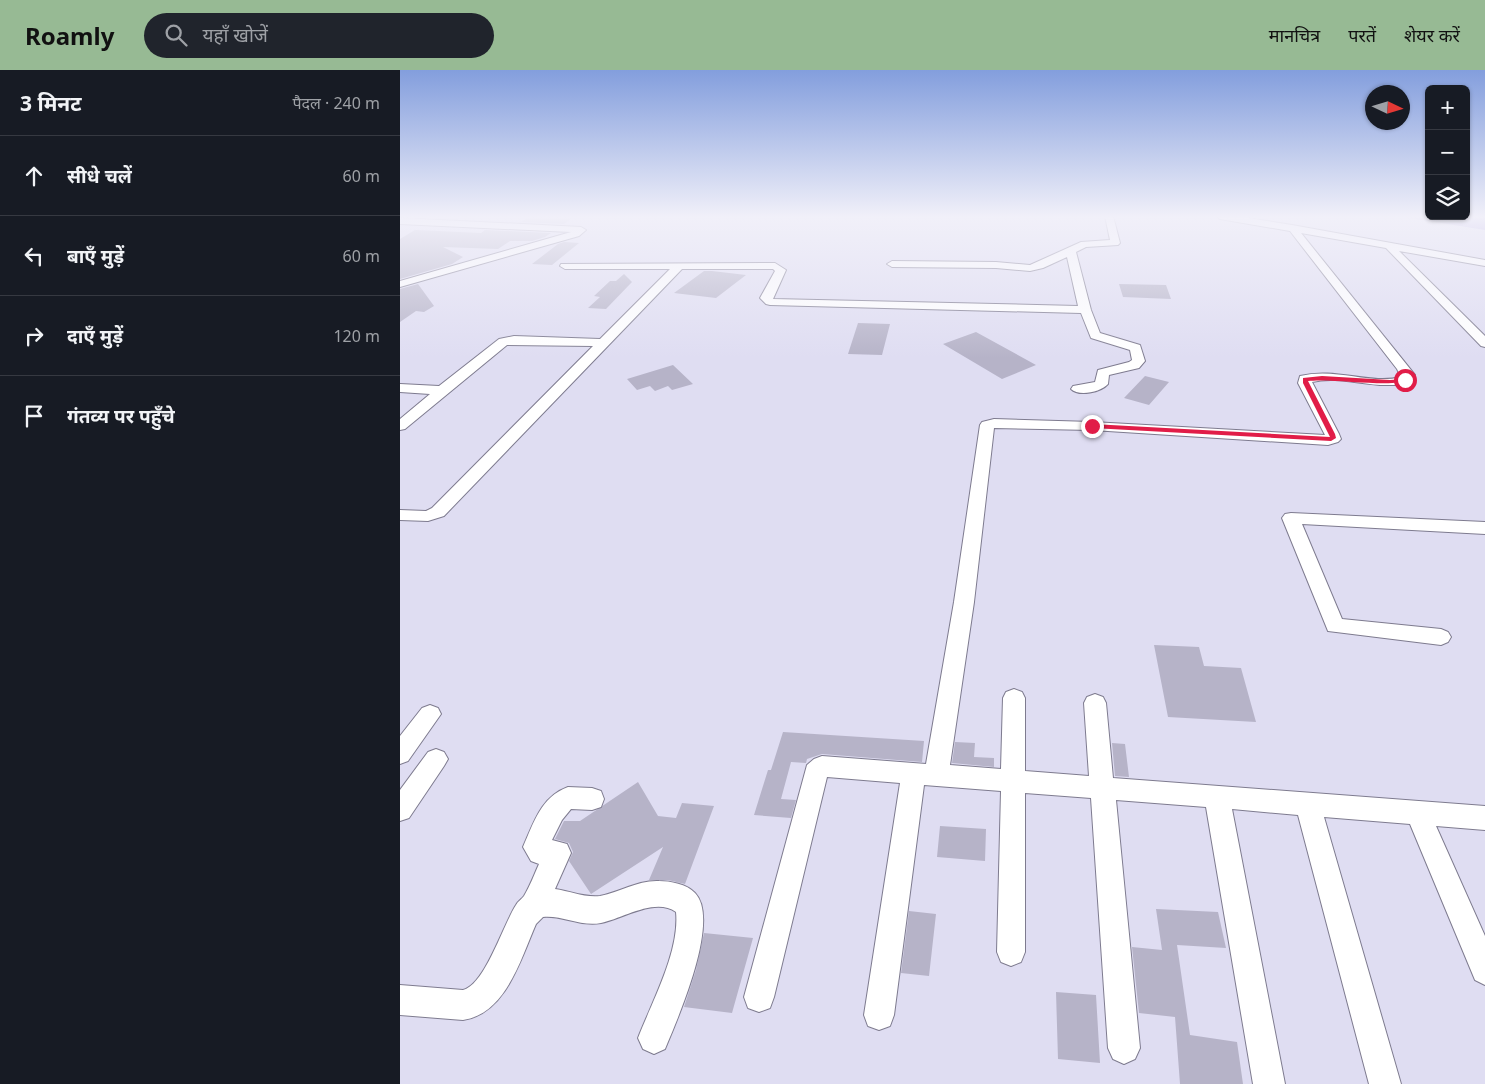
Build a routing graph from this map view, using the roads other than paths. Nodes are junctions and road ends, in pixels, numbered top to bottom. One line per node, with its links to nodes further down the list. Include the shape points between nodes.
1 (473, 263): 9 (street)
2 (1045, 263): 6 (street, via 1030,268)
3 (1074, 263): 10 (street)
4 (1320, 263): 25 (street, via 1408,375 1408,379 1390,381 1306,380 1333,438 1076,425 987,425 964,602)
5 (1406, 263): 12 (street)
6 (892, 264)
7 (565, 266): 8 (street)
8 (679, 266): 10 (street, via 778,267 781,270 766,298 776,302); 11 (street)
9 (400, 284)
10 (1085, 310): 14 (street, via 1095,335 1136,348 1138,361 1134,365 1102,373 1101,384 1096,387)
11 (604, 343): 15 (street, via 506,341); 17 (street, via 438,512 428,516)
12 (1485, 343)
13 (400, 388): 15 (street)
14 (1078, 389)
15 (442, 390): 16 (street)
16 (400, 426)
17 (400, 515)
18 (1485, 528): 19 (street, via 1291,518 1335,626)
19 (1441, 637)
20 (1014, 698): 26 (street)
21 (1095, 703): 27 (street)
22 (430, 714): 23 (street)
23 (400, 754)
24 (436, 758): 31 (street)
25 (925, 775): 26 (street); 37 (street, via 827,766 818,768); 39 (street)
26 (1013, 782): 27 (street); 35 (street)
27 (1102, 789): 28 (street); 41 (street)
28 (1217, 798): 30 (street); 42 (street)
29 (592, 799): 34 (street, via 567,798 551,816 536,847 540,852 558,853)
30 (1308, 805): 32 (street); 43 (street)
31 (400, 810)
32 (1418, 813): 33 (street); 36 (street)
33 (1485, 818)
34 (534, 905): 38 (street, via 526,914 490,988 478,1000 463,1004); 40 (street, via 551,902 596,910 646,895 676,896 684,900 690,914 690,934)
35 (1010, 952)
36 (1485, 970)
37 (759, 997)
38 (400, 1000)
39 (879, 1015)
40 (654, 1038)
41 (1124, 1048)
42 (1269, 1084)
43 (1385, 1084)

